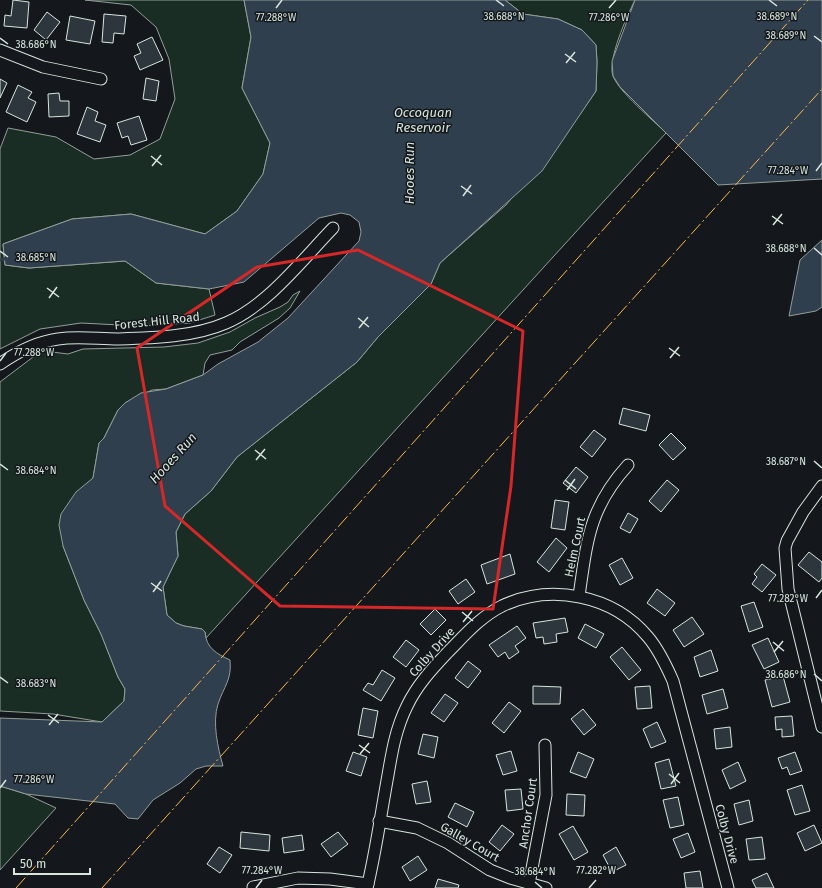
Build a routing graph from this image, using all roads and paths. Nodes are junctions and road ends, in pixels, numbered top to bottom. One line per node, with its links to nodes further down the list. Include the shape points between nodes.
1 (0, 50): 2 (street, via 43,67)
2 (101, 79)
3 (332, 228): 4 (street, Forest Hill Road, via 259,303 226,323 191,332 153,337 57,339 22,350)
4 (0, 364)
5 (628, 465): 7 (street, Helm Court, via 609,487 591,526)
6 (822, 486): 8 (street, via 803,512 785,548 788,589)
7 (579, 596): 10 (street, Colby Drive, via 534,596 502,606 474,625 429,672 410,700 399,725); 15 (street, Colby Drive, via 609,606 624,615 647,636 665,662 673,681)
8 (822, 727)
9 (545, 745): 11 (street, Anchor Court, via 546,795)
10 (379, 821): 11 (street, Galley Court, via 417,828 490,870); 12 (street, Colby Drive)
11 (529, 884): 14 (street, Galley Court)
12 (368, 886): 13 (street, via 330,879 298,878)
13 (253, 887)
14 (546, 888)
15 (728, 888)

